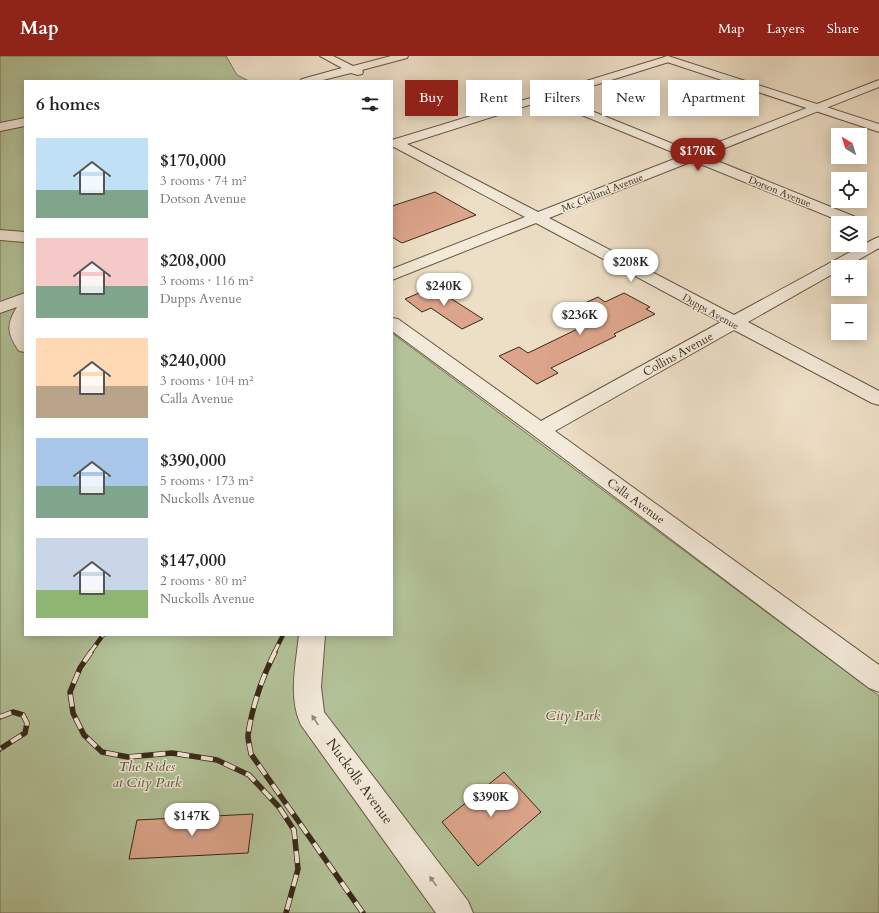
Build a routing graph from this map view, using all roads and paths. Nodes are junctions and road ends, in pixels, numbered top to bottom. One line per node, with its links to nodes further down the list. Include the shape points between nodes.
1 (325, 56): 4 (street)
2 (404, 56): 4 (street)
3 (668, 57): 7 (street); 10 (street)
4 (352, 69): 5 (street); 6 (street, via 362,74)
5 (310, 80)
6 (361, 80)
7 (594, 81)
8 (879, 83): 10 (street, Mc Clelland Avenue)
9 (530, 101): 15 (street)
10 (817, 108): 14 (street); 16 (street, Mc Clelland Avenue)
11 (594, 115): 16 (street, Dotson Avenue)
12 (24, 122): 13 (street)
13 (0, 128)
14 (879, 128)
15 (394, 144): 18 (street, Dupps Avenue)
16 (693, 156): 17 (street, Dotson Avenue); 18 (street, Mc Clelland Avenue)
17 (842, 216)
18 (537, 218): 24 (street, Mc Clelland Avenue); 28 (street, Dupps Avenue)
19 (867, 227): 20 (street, Dotson Avenue)
20 (879, 232)
21 (0, 235): 22 (street)
22 (24, 237)
23 (879, 242): 28 (street, Collins Avenue)
24 (393, 275)
25 (24, 298): 26 (street)
26 (0, 308)
27 (24, 310): 30 (street, via 16,327 18,338)
28 (734, 323): 31 (street, Dupps Avenue); 32 (street, Collins Avenue)
29 (393, 324): 32 (street, Calla Avenue)
30 (24, 346)
31 (879, 399)
32 (540, 430): 34 (street, Calla Avenue)
33 (312, 636): 35 (street, Nuckolls Avenue, one-way to 33, via 311,716 307,687)
34 (879, 680)
35 (456, 913)

